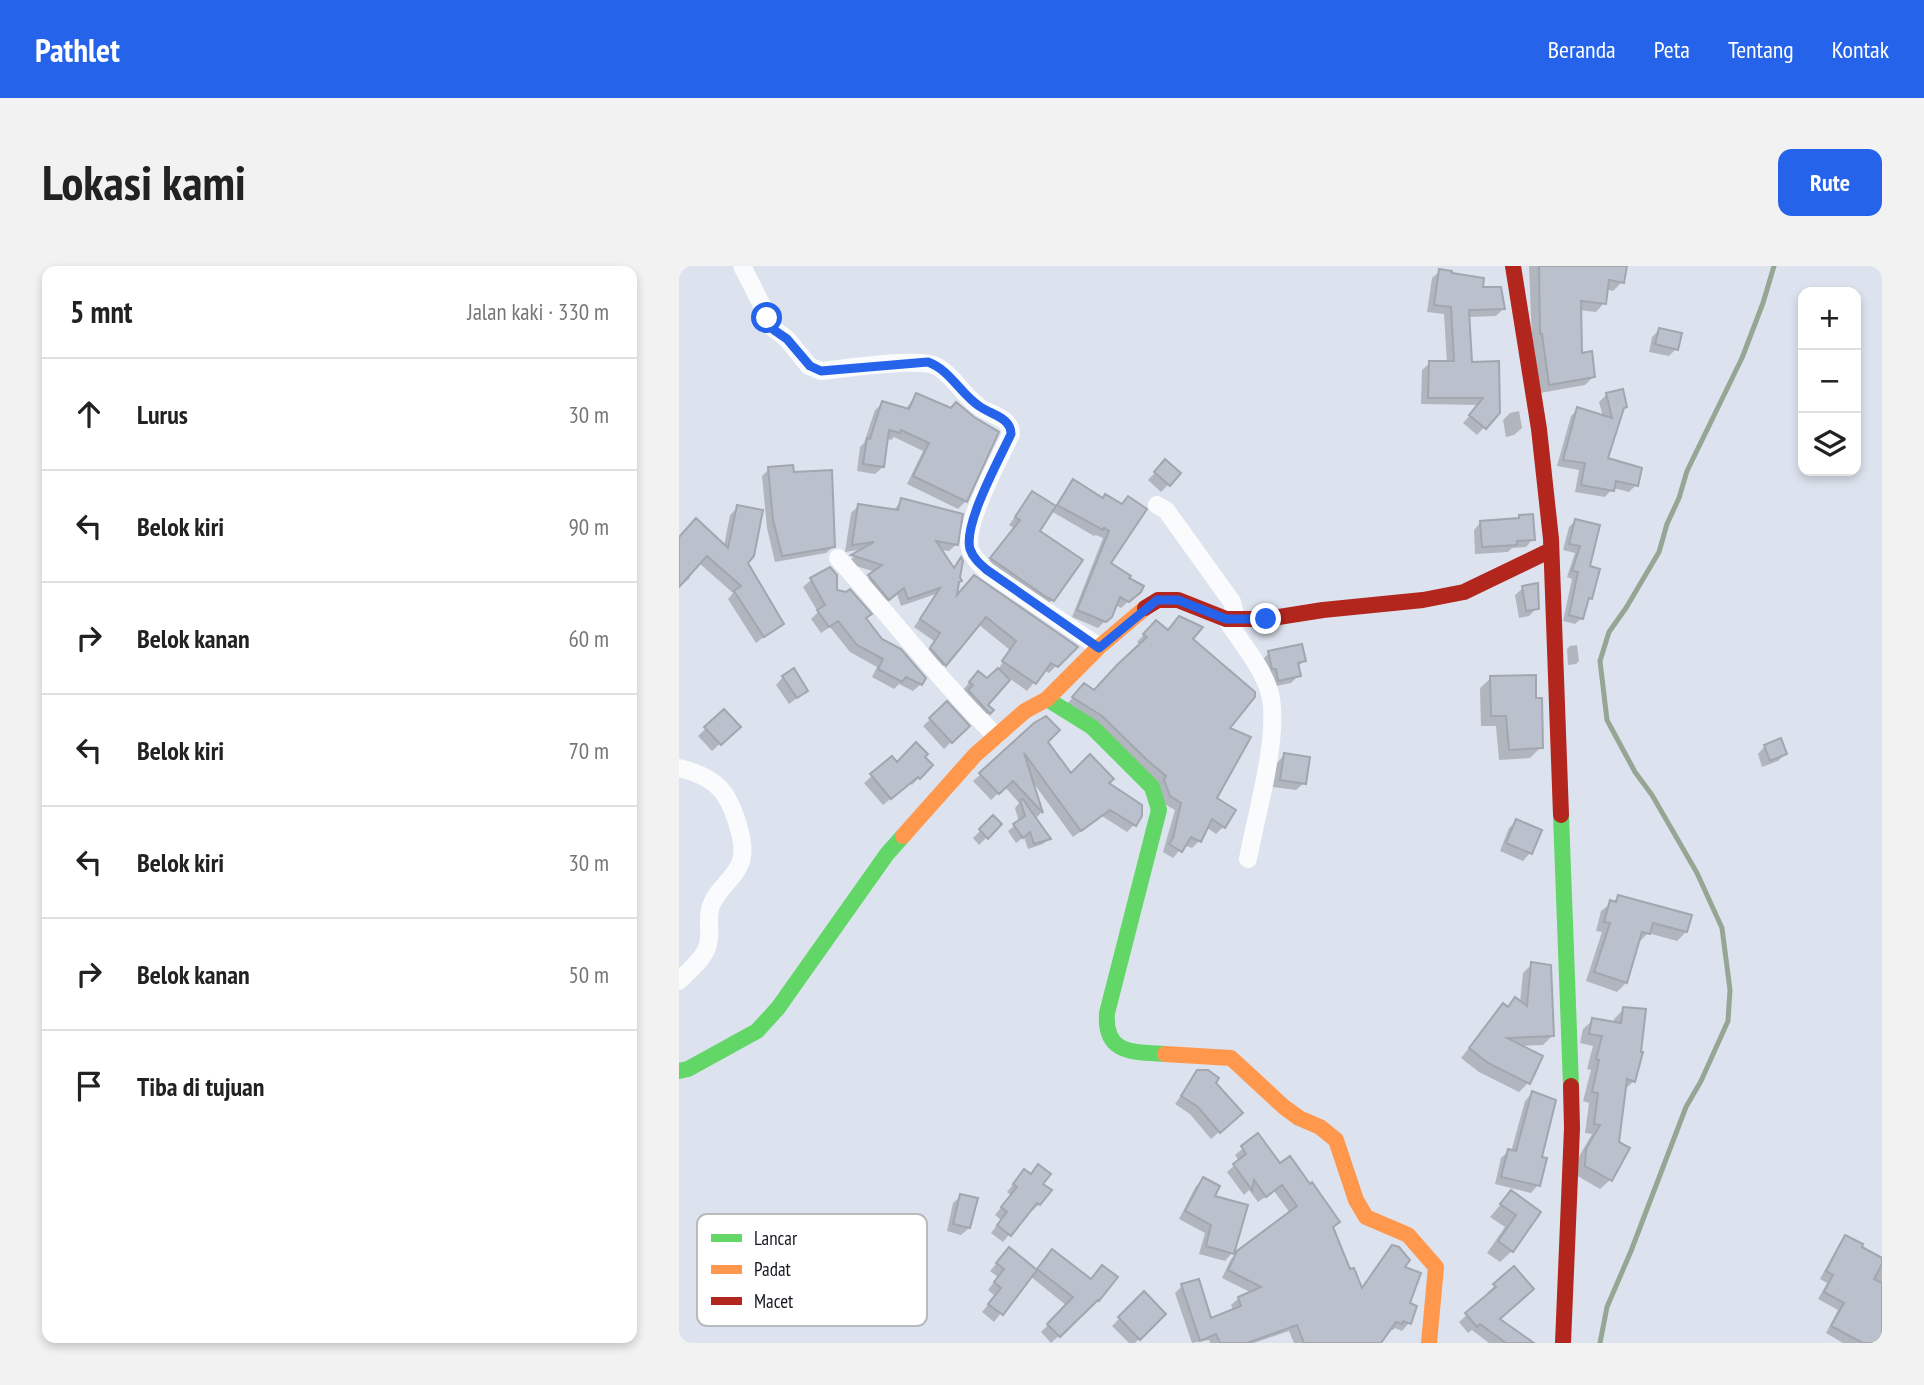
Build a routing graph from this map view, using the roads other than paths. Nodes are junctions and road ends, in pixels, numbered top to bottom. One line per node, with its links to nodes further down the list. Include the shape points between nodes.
1 (742, 266): 7 (street, via 769,325 814,369 928,362 946,373 978,406 1007,422 1011,434 972,520 970,549 987,570)
2 (1513, 266): 4 (street, via 1539,429)
3 (1157, 505): 6 (street, via 1166,510 1232,602)
4 (1551, 550): 6 (street, via 1464,592 1266,619); 15 (street, via 1572,1128)
5 (838, 558): 9 (street, via 956,697)
6 (1231, 619): 7 (street, via 1178,600 1157,600); 11 (street, via 1264,679 1272,708 1271,738)
7 (1099, 648): 8 (street)
8 (1047, 699): 9 (street); 14 (street, via 1092,727 1152,787 1157,799 1159,810 1107,1013 1109,1037 1130,1051 1231,1058 1284,1108 1336,1140 1366,1217 1408,1235 1436,1266)
9 (996, 736): 13 (street, via 887,854 757,1031)
10 (679, 768): 12 (street, via 703,775 724,791 743,852 737,870 711,907 708,948)
11 (1248, 859)
12 (679, 981)
13 (679, 1071)
14 (1429, 1343)
15 (1563, 1343)

